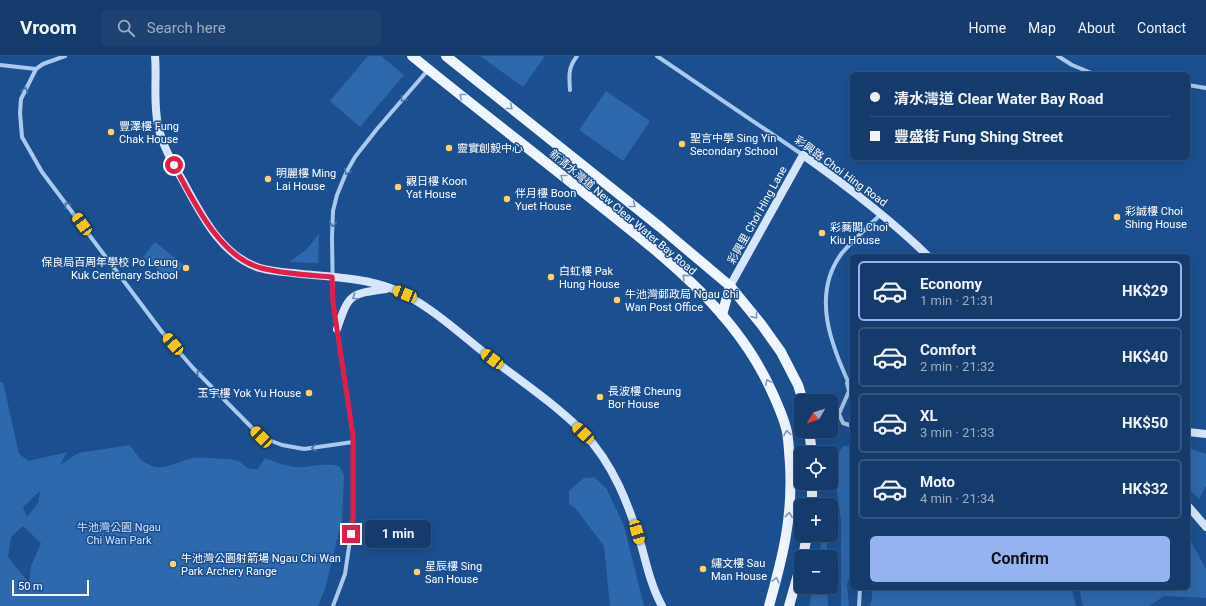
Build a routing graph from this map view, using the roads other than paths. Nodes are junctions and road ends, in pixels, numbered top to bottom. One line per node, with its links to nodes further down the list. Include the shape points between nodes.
1 (66, 56): 9 (street)
2 (155, 56): 18 (main road, via 155,110 158,127 164,144 203,218 218,237 233,252 261,268)
3 (412, 56): 10 (main road, 新清水灣道 New Clear Water Bay Road)
4 (446, 56): 19 (main road, 新清水灣道 New Clear Water Bay Road, one-way to 19, via 660,226)
5 (577, 56): 14 (street, via 569,70)
6 (657, 56): 15 (street, 彩興路 Choi Hing Road)
7 (1058, 56): 11 (street)
8 (0, 65): 9 (street)
9 (36, 69): 29 (street, one-way to 9, via 304,449 282,445 261,437 193,368 162,332 42,172 22,137 21,99)
10 (428, 69): 18 (street, one-way to 18, via 377,129 346,173 333,211); 21 (main road, 新清水灣道 New Clear Water Bay Road, one-way to 10, via 683,275)
11 (1089, 72)
12 (1190, 85): 13 (street)
13 (1206, 88)
14 (570, 90)
15 (803, 155): 16 (main road, 彩興路 Choi Hing Road); 19 (main road, 彩興里 Choi Hing Lane)
16 (882, 213): 17 (main road, 彩興路 Choi Hing Road); 23 (street, via 842,253 830,274 826,293 827,319 831,339)
17 (926, 254)
18 (332, 277): 20 (main road, via 354,279); 22 (street)
19 (730, 286): 21 (main road); 25 (main road, 新清水灣道 New Clear Water Bay Road, one-way to 25, via 781,352)
20 (391, 288): 22 (main road, one-way to 22, via 357,294 347,303); 35 (main road, via 419,303 540,396 596,446 626,500 652,584)
21 (722, 315): 36 (main road, 新清水灣道 New Clear Water Bay Road, one-way to 21, via 788,528 790,476 787,434 782,412 763,372)
22 (337, 330): 29 (street)
23 (846, 377): 24 (street); 26 (street, via 848,391 839,414 843,423)
24 (850, 386)
25 (801, 394)
26 (850, 425)
27 (1190, 432): 28 (main road)
28 (1206, 434)
29 (353, 442): 34 (street, via 353,520 346,574)
30 (1190, 508): 31 (main road)
31 (1206, 527)
32 (794, 588): 37 (main road)
33 (860, 590): 38 (street)
34 (334, 606)
35 (662, 606)
36 (769, 606)
37 (789, 606)
38 (860, 606)

